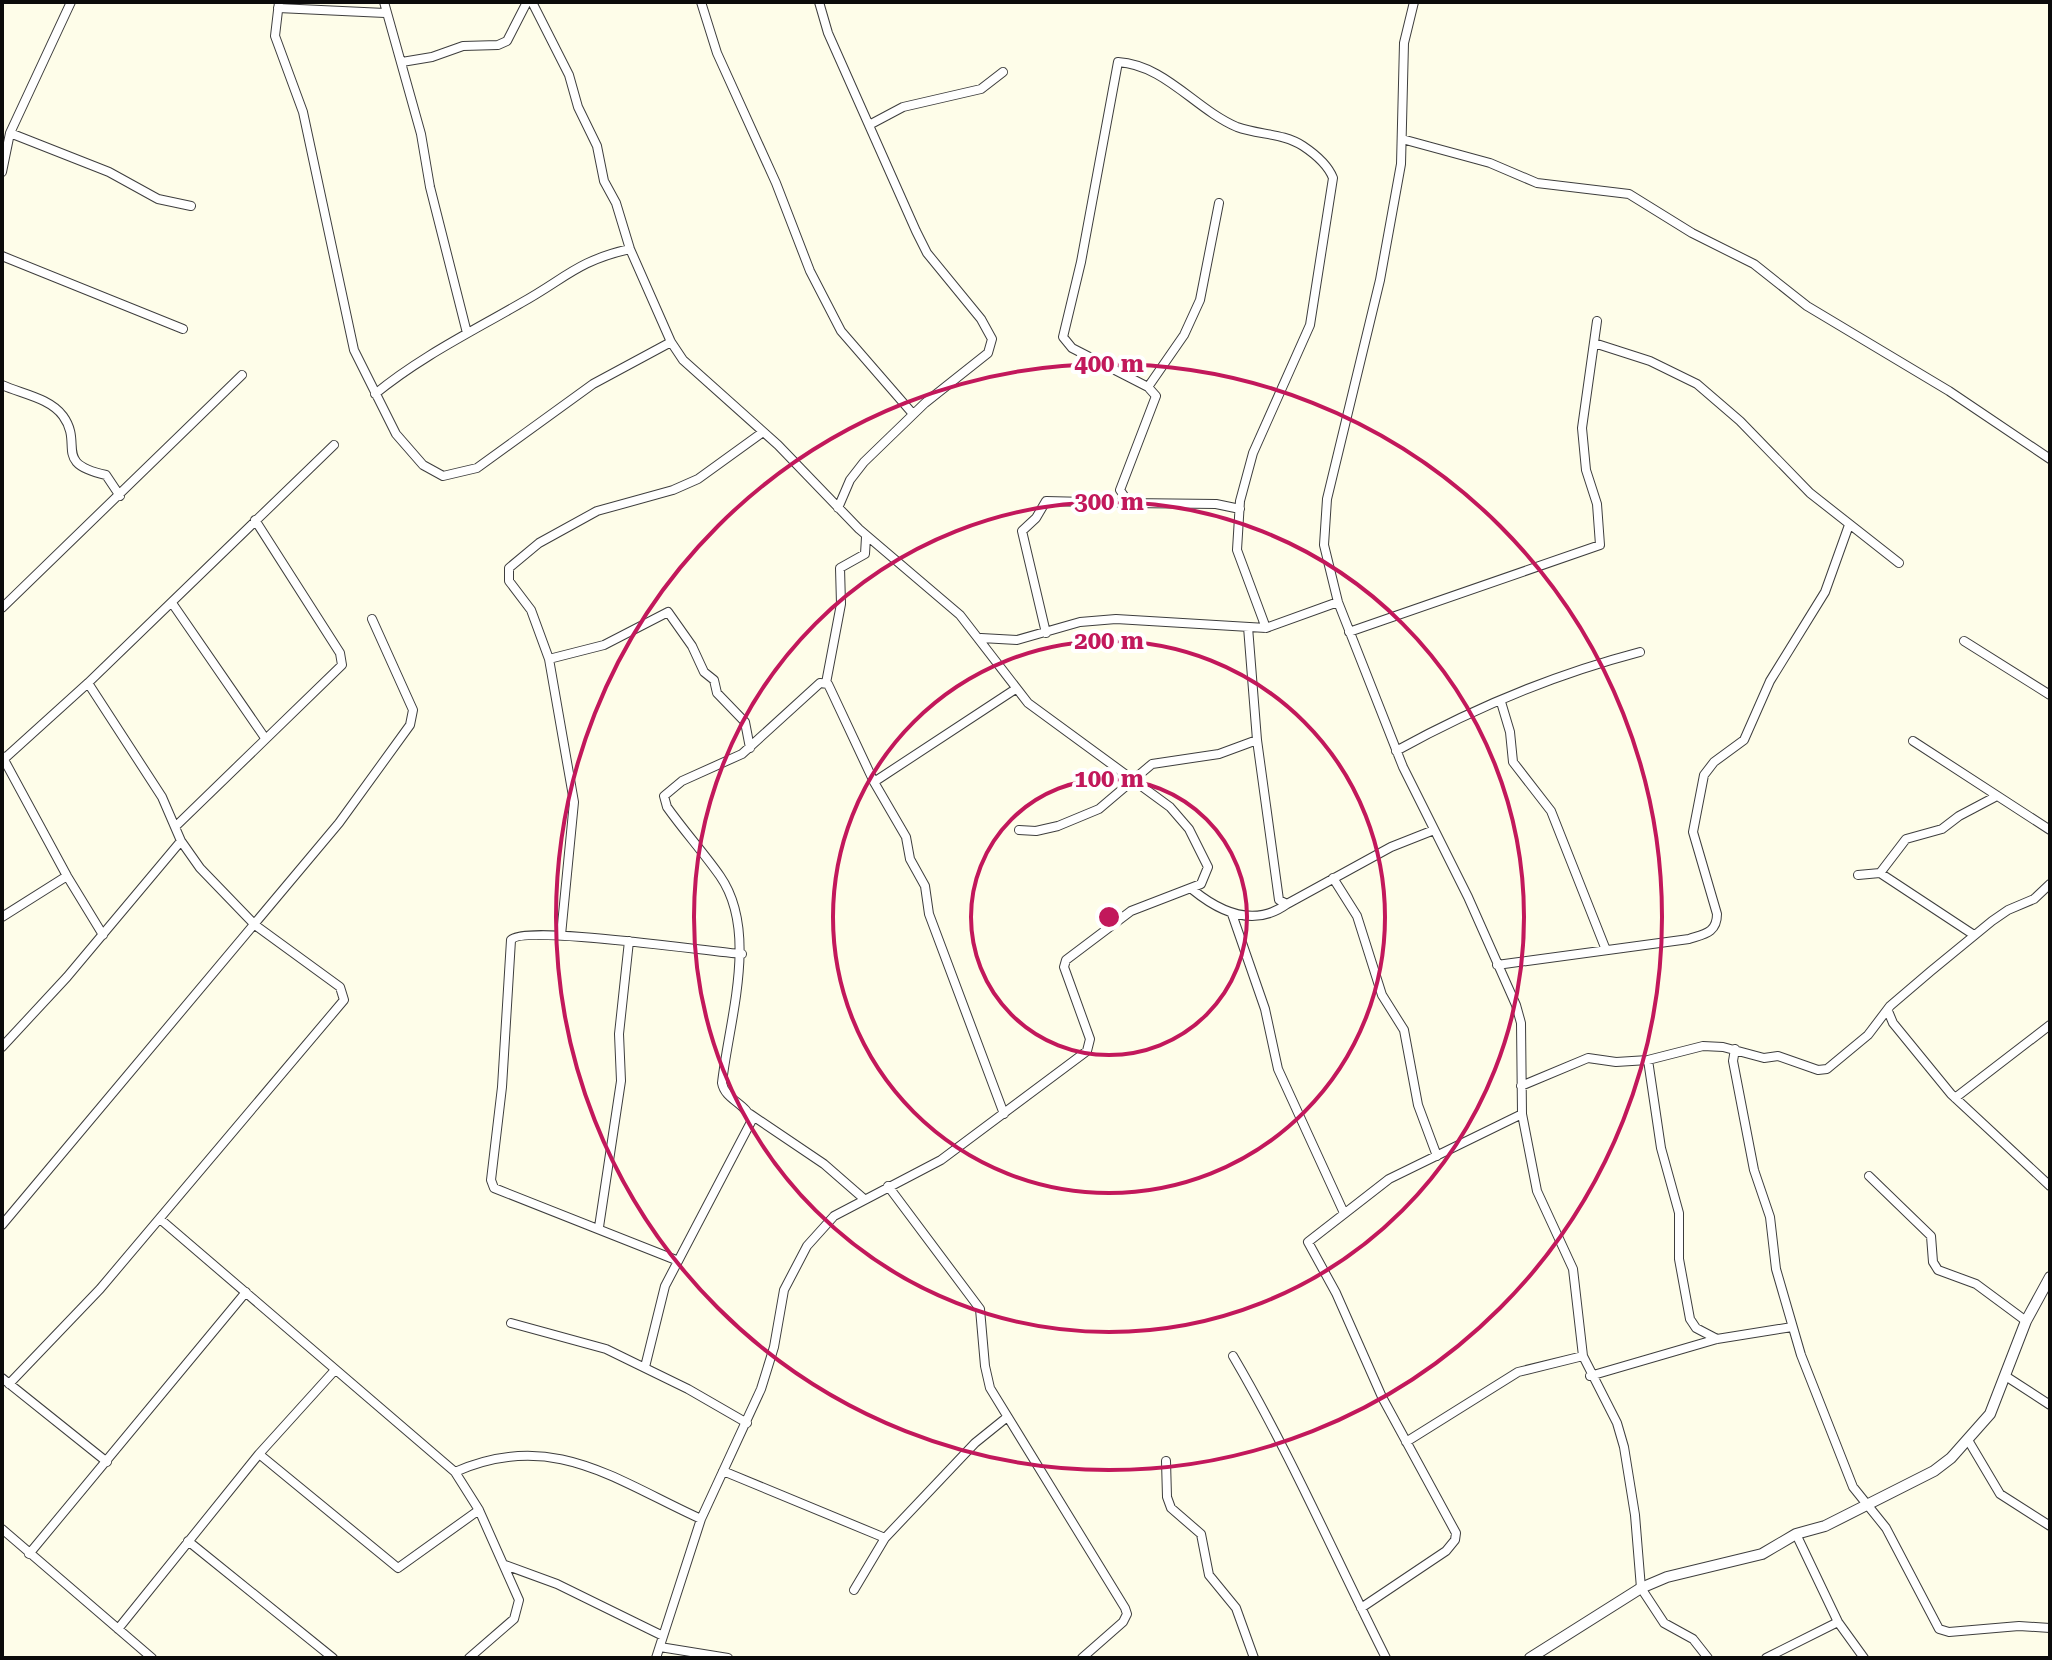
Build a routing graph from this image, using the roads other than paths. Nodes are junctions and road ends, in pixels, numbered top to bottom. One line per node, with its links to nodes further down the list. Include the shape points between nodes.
1 (71, 2): 12 (street)
2 (384, 2): 8 (street)
3 (530, 2): 9 (street, via 507,41); 17 (street, via 569,75)
4 (701, 2): 28 (street, via 717,53 810,271 841,331)
5 (819, 2): 11 (street)
6 (1414, 2): 13 (street, via 1404,43)
7 (278, 5): 8 (street); 27 (street, via 275,36 303,112 347,325)
8 (385, 13): 9 (street)
9 (402, 62): 21 (street)
10 (1003, 72): 11 (street, via 981,89 903,107)
11 (871, 124): 28 (street, via 927,253 992,339 988,353)
12 (10, 133): 14 (street); 16 (street, via 109,172 158,199)
13 (1402, 139): 31 (street, via 1490,163 1537,183 1629,194 1754,264 1807,306); 40 (street, via 1383,267 1324,518 1324,545)
14 (2, 172)
15 (1219, 203): 26 (street, via 1200,300 1184,335)
16 (191, 206)
17 (630, 249): 21 (street, via 583,262); 22 (street)
18 (2, 256): 20 (street)
19 (1597, 321): 23 (street)
20 (183, 329)
21 (467, 333): 27 (street)
22 (671, 342): 27 (street, via 593,384 499,454 456,475 443,476 423,465 396,434); 29 (street, via 700,379)
23 (1594, 343): 37 (street, via 1664,366 1697,384); 46 (street, via 1582,428 1600,545)
24 (242, 375): 32 (street)
25 (2, 385): 32 (street, via 57,410 69,428 76,462 88,472 106,475)
26 (1148, 387): 33 (street, via 1156,396 1120,490); 35 (street, via 1072,348 1063,337 1118,62 1141,65 1235,126 1302,145 1333,178 1310,325 1253,453)
27 (375, 394)
28 (913, 414): 34 (street, via 850,480)
29 (763, 432): 34 (street); 51 (street, via 698,479 597,511 539,543 509,568 509,581 531,610)
30 (334, 445): 36 (street)
31 (2050, 459)
32 (120, 496): 42 (street)
33 (1129, 503): 35 (street); 47 (street, via 1046,501 1022,531)
34 (838, 508): 38 (street)
35 (1240, 509): 45 (street, via 1237,550)
36 (255, 520): 41 (street); 57 (street, via 343,661 340,670)
37 (1849, 525): 39 (street); 85 (street, via 1825,592 1770,681 1744,740 1704,775 1693,832 1717,914 1715,927 1689,939)
38 (866, 536): 48 (street); 53 (street, via 865,554 840,568 841,604)
39 (1899, 563)
40 (1338, 602): 45 (street); 46 (street)
41 (172, 603): 52 (street); 57 (street)
42 (2, 608)
43 (372, 619): 80 (street, via 413,717 339,823)
44 (1248, 627): 45 (street); 47 (street, via 1116,619 1080,622); 58 (street)
45 (1266, 628)
46 (1349, 632): 61 (street)
47 (1046, 633): 48 (street, via 1017,640)
48 (981, 638): 54 (street)
49 (1964, 641): 55 (street)
50 (1640, 652): 56 (street, via 1587,666)
51 (549, 659): 60 (street, via 604,645 668,612 714,680 717,693 745,722); 82 (street, via 574,811)
52 (88, 683): 62 (street); 66 (street)
53 (826, 683): 60 (street, via 803,697); 64 (street)
54 (1014, 690): 63 (street); 64 (street)
55 (2050, 695)
56 (1501, 702): 61 (street); 85 (street, via 1513,762 1551,811)
57 (265, 738): 66 (street)
58 (1257, 740): 63 (street, via 1219,754 1152,764); 77 (street, via 1278,898)
59 (1913, 741): 65 (street)
60 (750, 748): 86 (street, via 671,787 664,796 722,878)
61 (1396, 751): 68 (street)
62 (3, 758): 73 (street)
63 (1136, 780): 67 (street, via 1077,820); 76 (street, via 1189,829 1208,867)
64 (874, 782): 96 (street, via 906,837)
65 (1995, 797): 69 (street); 71 (street, via 1942,829 1906,839)
66 (176, 826): 70 (street)
67 (1019, 830)
68 (1434, 830): 74 (street); 87 (street)
69 (2050, 830)
70 (181, 841): 80 (street); 81 (street)
71 (1880, 873): 72 (street); 83 (street)
72 (1858, 875)
73 (67, 876): 79 (street); 81 (street)
74 (1333, 878): 77 (street); 98 (street, via 1357,916 1382,995 1404,1030 1418,1105)
75 (2050, 884): 83 (street)
76 (1193, 890): 78 (street, via 1216,909); 96 (street, via 1131,911 1066,960 1089,1046)
77 (1287, 904): 78 (street, via 1271,913)
78 (1232, 914): 103 (street, via 1265,1009 1278,1069)
79 (2, 917)
80 (255, 925): 104 (street, via 340,987 342,1004); 105 (street)
81 (103, 935): 90 (street)
82 (561, 935): 84 (street); 106 (street, via 519,934 511,940 491,1180 502,1194)
83 (1974, 935): 88 (street)
84 (629, 941): 86 (street); 106 (street, via 619,1034 621,1081)
85 (1606, 950): 87 (street)
86 (742, 954): 95 (street, via 722,1083 726,1094)
87 (1497, 965): 93 (street, via 1521,1023)
88 (1888, 1011): 91 (street, via 1827,1069); 94 (street)
89 (2050, 1025): 94 (street)
90 (2, 1047)
91 (1735, 1049): 92 (street, via 1703,1046); 112 (street, via 1754,1170 1770,1217 1776,1269)
92 (1648, 1060): 93 (street, via 1588,1058); 113 (street, via 1661,1148 1679,1213 1679,1259 1690,1319)
93 (1521, 1086): 97 (street)
94 (1955, 1098): 101 (street)
95 (749, 1113): 102 (street); 107 (street, via 751,1127)
96 (1004, 1114): 100 (street, via 941,1160)
97 (1522, 1114): 98 (street); 115 (street, via 1537,1191 1573,1269)
98 (1437, 1156): 103 (street, via 1389,1179)
99 (1869, 1176): 110 (street, via 1931,1236 1938,1270 1976,1284)
100 (888, 1186): 102 (street); 122 (street, via 980,1309 988,1380)
101 (2050, 1186)
102 (863, 1198): 123 (street, via 822,1227 796,1262)
103 (1344, 1213): 125 (street, via 1310,1238 1308,1246 1336,1293)
104 (160, 1219): 109 (street); 120 (street, via 51,1343)
105 (2, 1225)
106 (599, 1227): 107 (street)
107 (676, 1260): 116 (street, via 657,1306)
108 (2050, 1277): 110 (street)
109 (246, 1292): 117 (street); 128 (street)
110 (2026, 1321): 119 (street)
111 (511, 1323): 116 (street, via 594,1345)
112 (1792, 1327): 113 (street); 131 (street, via 1834,1443 1853,1487)
113 (1717, 1339): 118 (street)
114 (1233, 1356): 143 (street)
115 (1583, 1356): 118 (street); 125 (street, via 1518,1372)
116 (645, 1367): 123 (street)
117 (335, 1370): 126 (street); 130 (street)
118 (1590, 1376): 141 (street, via 1617,1423 1624,1447)
119 (2007, 1377): 121 (street); 124 (street, via 1990,1414)
120 (5, 1381): 128 (street)
121 (2050, 1405)
122 (1006, 1418): 137 (street, via 975,1443); 154 (street, via 1127,1614)
123 (747, 1423): 129 (street)
124 (1968, 1440): 131 (street, via 1934,1471); 134 (street, via 2000,1494)
125 (1406, 1442): 143 (street, via 1456,1533 1455,1540)
126 (259, 1454): 132 (street, via 398,1568); 138 (street)
127 (1166, 1461): 155 (street, via 1171,1508 1201,1534 1209,1575 1236,1608)
128 (107, 1462): 139 (street)
129 (723, 1471): 133 (street); 137 (street)
130 (455, 1472): 132 (street); 133 (street, via 505,1457 560,1456)
131 (1867, 1504): 136 (street); 145 (street, via 1886,1528 1939,1629)
132 (479, 1510): 140 (street)
133 (701, 1519): 147 (street)
134 (2050, 1526)
135 (2, 1529): 139 (street)
136 (1796, 1534): 141 (street, via 1762,1554); 144 (street)
137 (885, 1538): 142 (street)
138 (188, 1541): 146 (street); 150 (street)
139 (29, 1554): 146 (street)
140 (505, 1565): 147 (street); 151 (street, via 518,1609 514,1619)
141 (1641, 1588): 157 (street); 158 (street, via 1664,1623 1693,1639)
142 (854, 1590)
143 (1361, 1608): 156 (street)
144 (1838, 1622): 159 (street); 160 (street)
145 (2050, 1628)
146 (118, 1629): 149 (street)
147 (663, 1636): 148 (street)
148 (660, 1647): 152 (street); 153 (street)
149 (152, 1658)
150 (333, 1658)
151 (469, 1658)
152 (656, 1658)
153 (728, 1658)
154 (1082, 1658)
155 (1254, 1658)
156 (1386, 1658)
157 (1530, 1658)
158 (1708, 1658)
159 (1766, 1658)
160 (1864, 1658)

